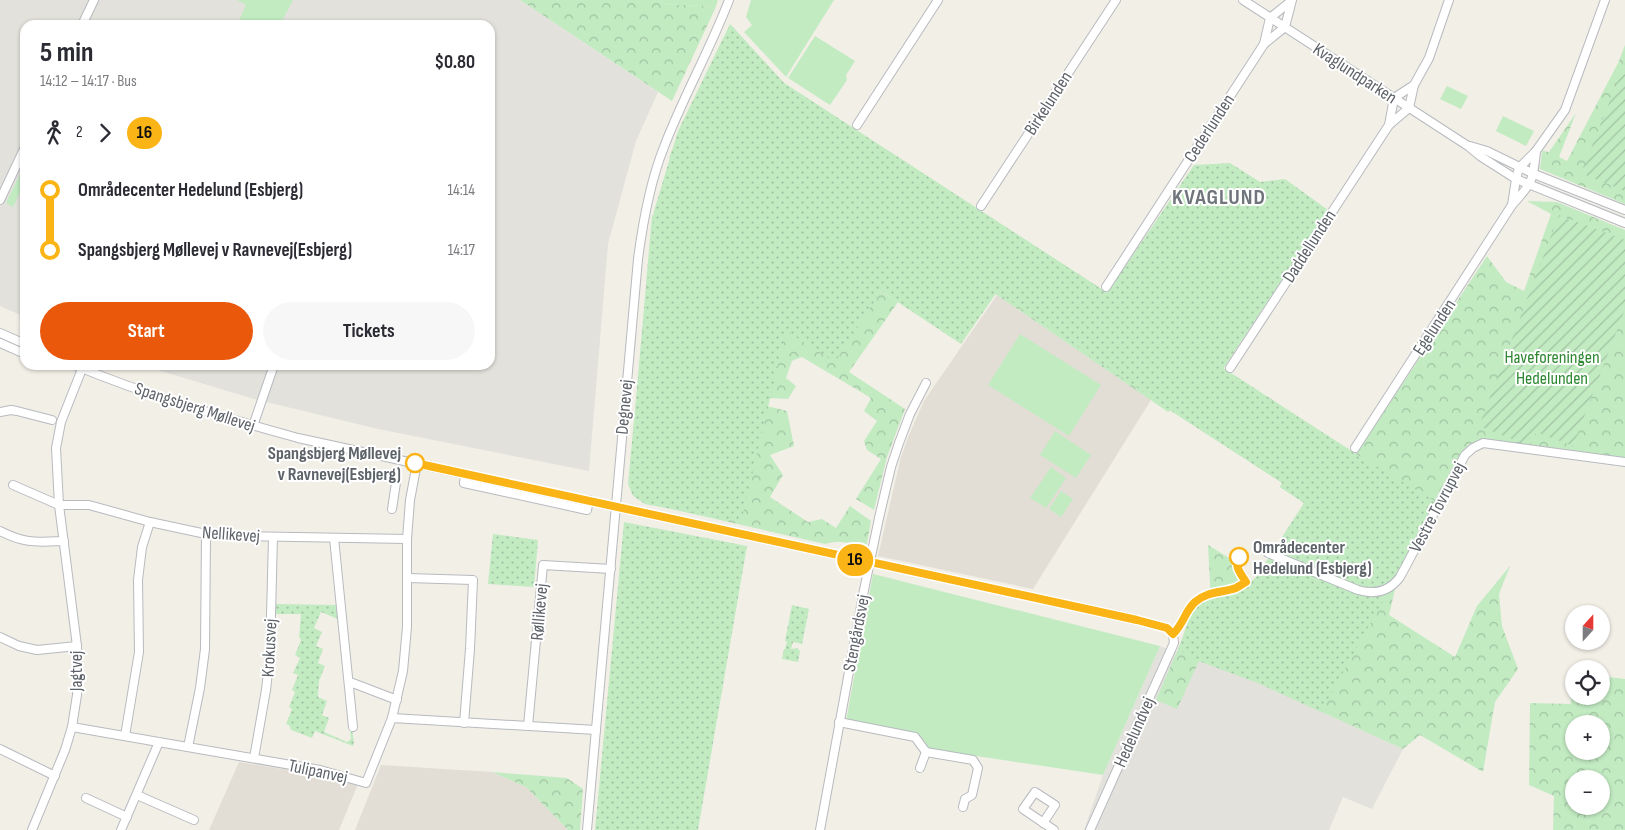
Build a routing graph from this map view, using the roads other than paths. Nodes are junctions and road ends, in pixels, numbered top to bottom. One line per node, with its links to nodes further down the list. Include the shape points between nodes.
1 (94, 0): 10 (street)
2 (729, 0): 51 (street, Degnevej, via 663,148 642,225)
3 (938, 0): 16 (street)
4 (1116, 0): 27 (street, Birkelunden)
5 (1243, 0): 9 (street, Kvaglundparken)
6 (1449, 0): 13 (street, via 1429,58)
7 (1605, 0): 19 (street, via 1565,110)
8 (1291, 1): 9 (street); 11 (street)
9 (1270, 18): 11 (street, Kvaglundparken); 12 (street, Cederlunden)
10 (84, 20)
11 (1285, 27): 12 (street, Cederlunden); 14 (street, Kvaglundparken)
12 (1264, 44): 30 (street, Cederlunden)
13 (1414, 85): 14 (street); 15 (street)
14 (1394, 98): 15 (street, Kvaglundparken); 17 (street, Daddellunden)
15 (1409, 108): 17 (street, Daddellunden); 18 (street, Kvaglundparken)
16 (857, 125)
17 (1389, 125): 35 (street, Daddellunden)
18 (1468, 146): 21 (street, Kvaglundparken, via 1487,151); 23 (street, Kvaglundparken)
19 (1536, 151): 21 (street); 22 (street, Egelunden)
20 (20, 157): 25 (street)
21 (1519, 168): 22 (street, Kvaglundparken); 23 (street, Egelunden)
22 (1534, 174): 24 (street, Egelunden); 28 (street, Kvaglundparken)
23 (1516, 179): 24 (street, Kvaglundparken); 26 (street, Egelunden)
24 (1530, 185): 26 (street, Egelunden); 29 (street, Kvaglundparken)
25 (0, 200)
26 (1512, 205): 43 (street, Egelunden)
27 (981, 206)
28 (1625, 210)
29 (1625, 222)
30 (1106, 287)
31 (0, 333): 32 (street)
32 (20, 342)
33 (0, 343): 34 (street)
34 (20, 352)
35 (1230, 368)
36 (82, 370): 50 (street, Jagtvej, via 61,422 56,448)
37 (85, 370): 42 (street, Spangsbjerg Møllevej)
38 (272, 370): 42 (street)
39 (926, 383): 61 (street, Stengårdsvej, via 896,451)
40 (0, 412): 41 (street, via 11,410)
41 (52, 420)
42 (253, 426): 45 (street, Spangsbjerg Møllevej)
43 (1356, 448)
44 (1625, 462): 60 (street, Vestre Tovrupvej, via 1483,443 1473,448 1465,455 1400,577 1381,592 1358,590)
45 (417, 463): 49 (street, Tulipanvej); 51 (street, Spangsbjerg Møllevej, via 465,474 464,483 587,510 589,500)
46 (397, 476): 48 (street)
47 (13, 485): 50 (street)
48 (394, 498): 49 (street); 52 (street)
49 (410, 500): 58 (street, Tulipanvej)
50 (59, 505): 53 (street, Nellikevej, via 89,505); 59 (street, Jagtvej)
51 (615, 506): 61 (street, Spangsbjerg Møllevej); 62 (street, Degnevej)
52 (392, 509)
53 (150, 522): 55 (street, Nellikevej); 76 (street, via 138,580 139,652)
54 (0, 531): 59 (street, via 23,541)
55 (206, 534): 56 (street, Nellikevej); 78 (street, via 205,649)
56 (272, 537): 57 (street, Nellikevej); 81 (street, Krokusvej, via 270,654)
57 (334, 538): 58 (street, Nellikevej); 67 (street)
58 (407, 539): 63 (street, Tulipanvej)
59 (64, 541): 66 (street, Jagtvej)
60 (1268, 553)
61 (870, 563): 64 (street, Spangsbjerg Møllevej, via 1137,620 1167,628); 71 (street, Stengårdsvej)
62 (611, 569): 72 (street, Røllikevej, via 543,565); 75 (street, Degnevej)
63 (408, 578): 68 (street, Tulipanvej, via 407,627); 70 (street, via 472,580)
64 (1173, 634): 93 (street, Hedelundvej, via 1174,643)
65 (0, 637): 66 (street, via 37,650)
66 (77, 646): 73 (street, Jagtvej, via 78,676)
67 (350, 682): 68 (street); 74 (street)
68 (397, 700): 69 (street, Tulipanvej)
69 (392, 718): 70 (street); 81 (street, Tulipanvej, via 366,783)
70 (464, 722): 72 (street)
71 (839, 722): 80 (street, via 915,737); 92 (street, Stengårdsvej)
72 (528, 726): 75 (street)
73 (72, 727): 76 (street, Tulipanvej); 83 (street, Jagtvej)
74 (353, 727)
75 (596, 730): 91 (street, Degnevej)
76 (125, 736): 77 (street, Tulipanvej)
77 (159, 742): 78 (street, Tulipanvej); 84 (street)
78 (188, 747): 81 (street, Tulipanvej)
79 (0, 749): 83 (street)
80 (926, 752): 82 (street); 86 (street, via 973,760 978,768 972,795 965,800)
81 (254, 758)
82 (920, 768)
83 (55, 776): 89 (street, Jagtvej)
84 (137, 795): 87 (street); 88 (street)
85 (86, 798): 87 (street)
86 (963, 807)
87 (127, 817): 90 (street)
88 (194, 820)
89 (32, 830)
90 (121, 830)
91 (587, 830)
92 (820, 830)
93 (1090, 830)

